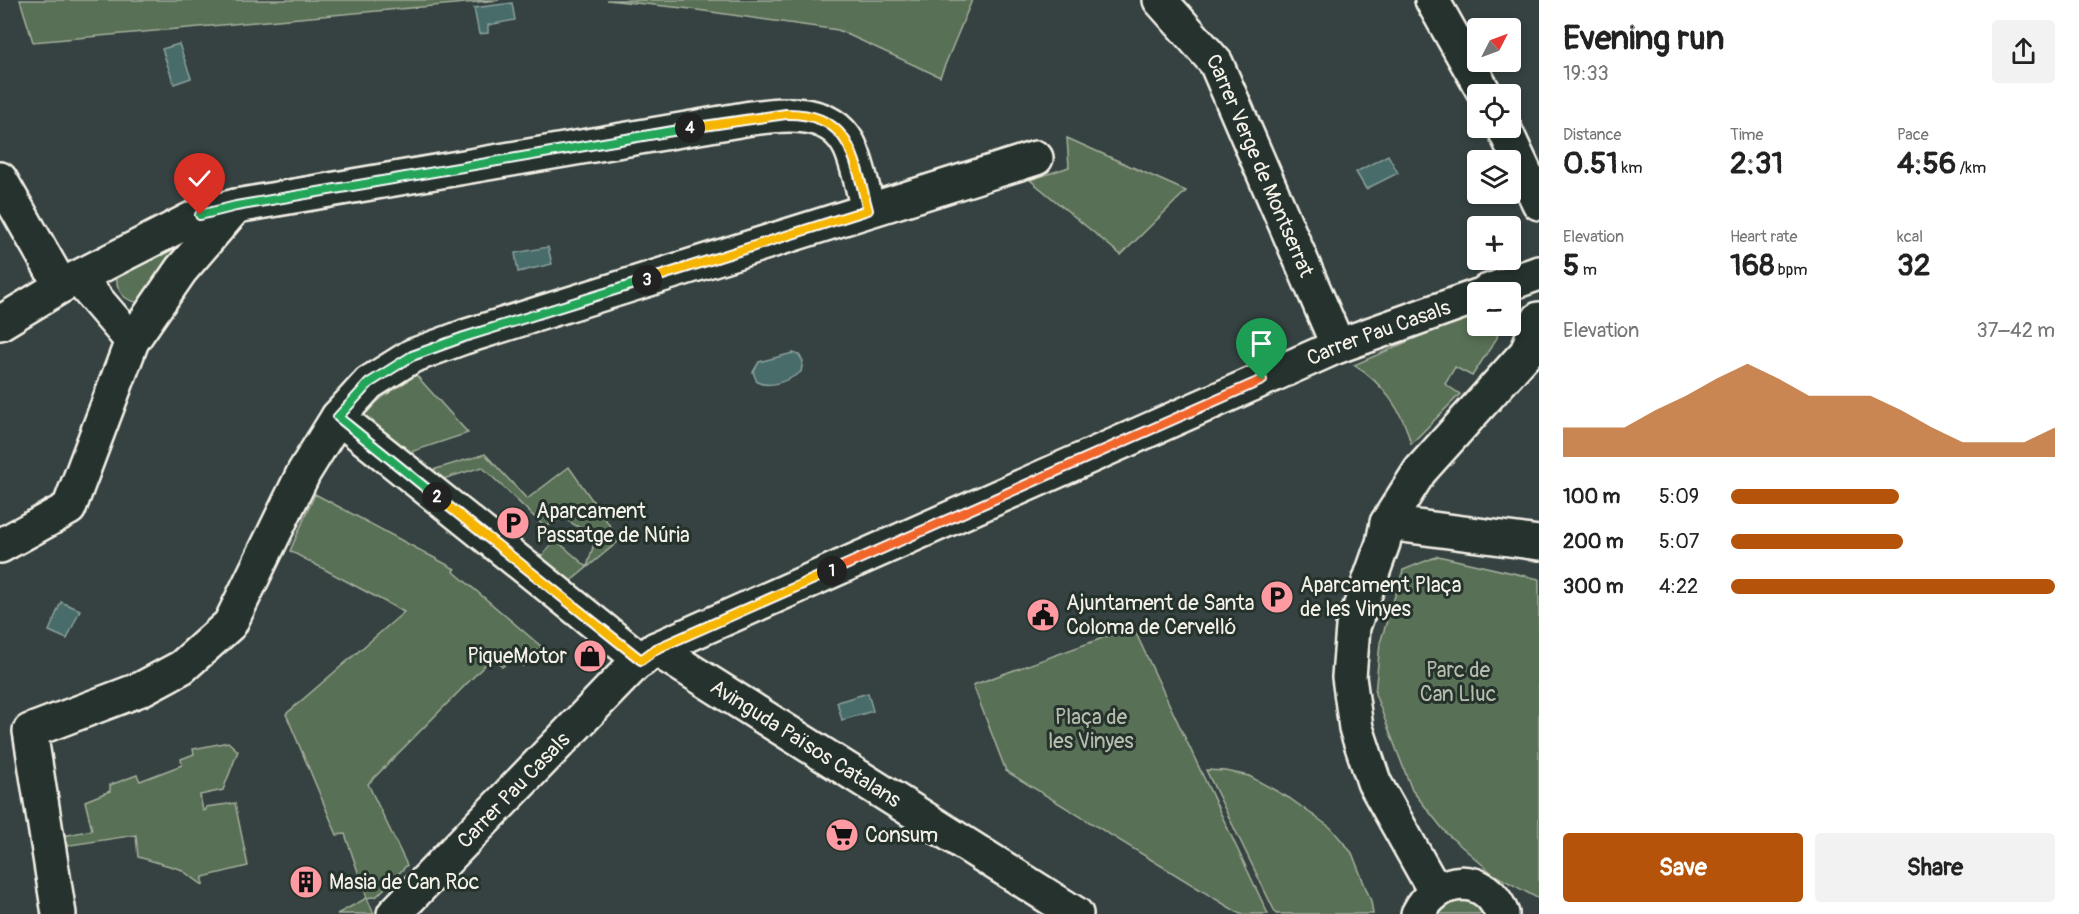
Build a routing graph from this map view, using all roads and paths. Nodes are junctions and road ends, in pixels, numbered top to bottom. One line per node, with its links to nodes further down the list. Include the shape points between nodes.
1 (1160, 0): 17 (street, Carrer Verge de Montserrat, via 1216,63)
2 (1432, 0): 3 (street)
3 (1479, 84)
4 (1508, 138): 7 (street)
5 (1036, 158): 9 (street)
6 (0, 179): 11 (street)
7 (1539, 203)
8 (236, 206): 9 (street, via 751,118 798,114 838,130 849,144); 11 (street, via 200,215); 16 (street, via 181,270)
9 (868, 210): 18 (street, via 412,356 369,383)
10 (1539, 273): 12 (street)
11 (70, 282): 15 (street); 16 (street)
12 (1514, 282)
13 (1467, 300): 17 (street, Carrer Pau Casals)
14 (1539, 319): 19 (street, via 1527,352 1420,471)
15 (0, 323)
16 (132, 341): 21 (street, via 69,508)
17 (1338, 346): 22 (street, Carrer Pau Casals)
18 (338, 417): 22 (street, Avinguda Països Catalans); 24 (street, via 303,472 230,624 182,666 141,689 30,731)
19 (1388, 523): 20 (street); 23 (street, via 1353,627 1349,677 1356,728 1374,782)
20 (1539, 543)
21 (0, 546)
22 (643, 658): 25 (street, Carrer Pau Casals); 26 (street, Avinguda Països Catalans)
23 (1426, 903): 27 (street, via 1448,885 1462,883 1489,894)
24 (59, 914)
25 (394, 914)
26 (1076, 914)
27 (1502, 914)

